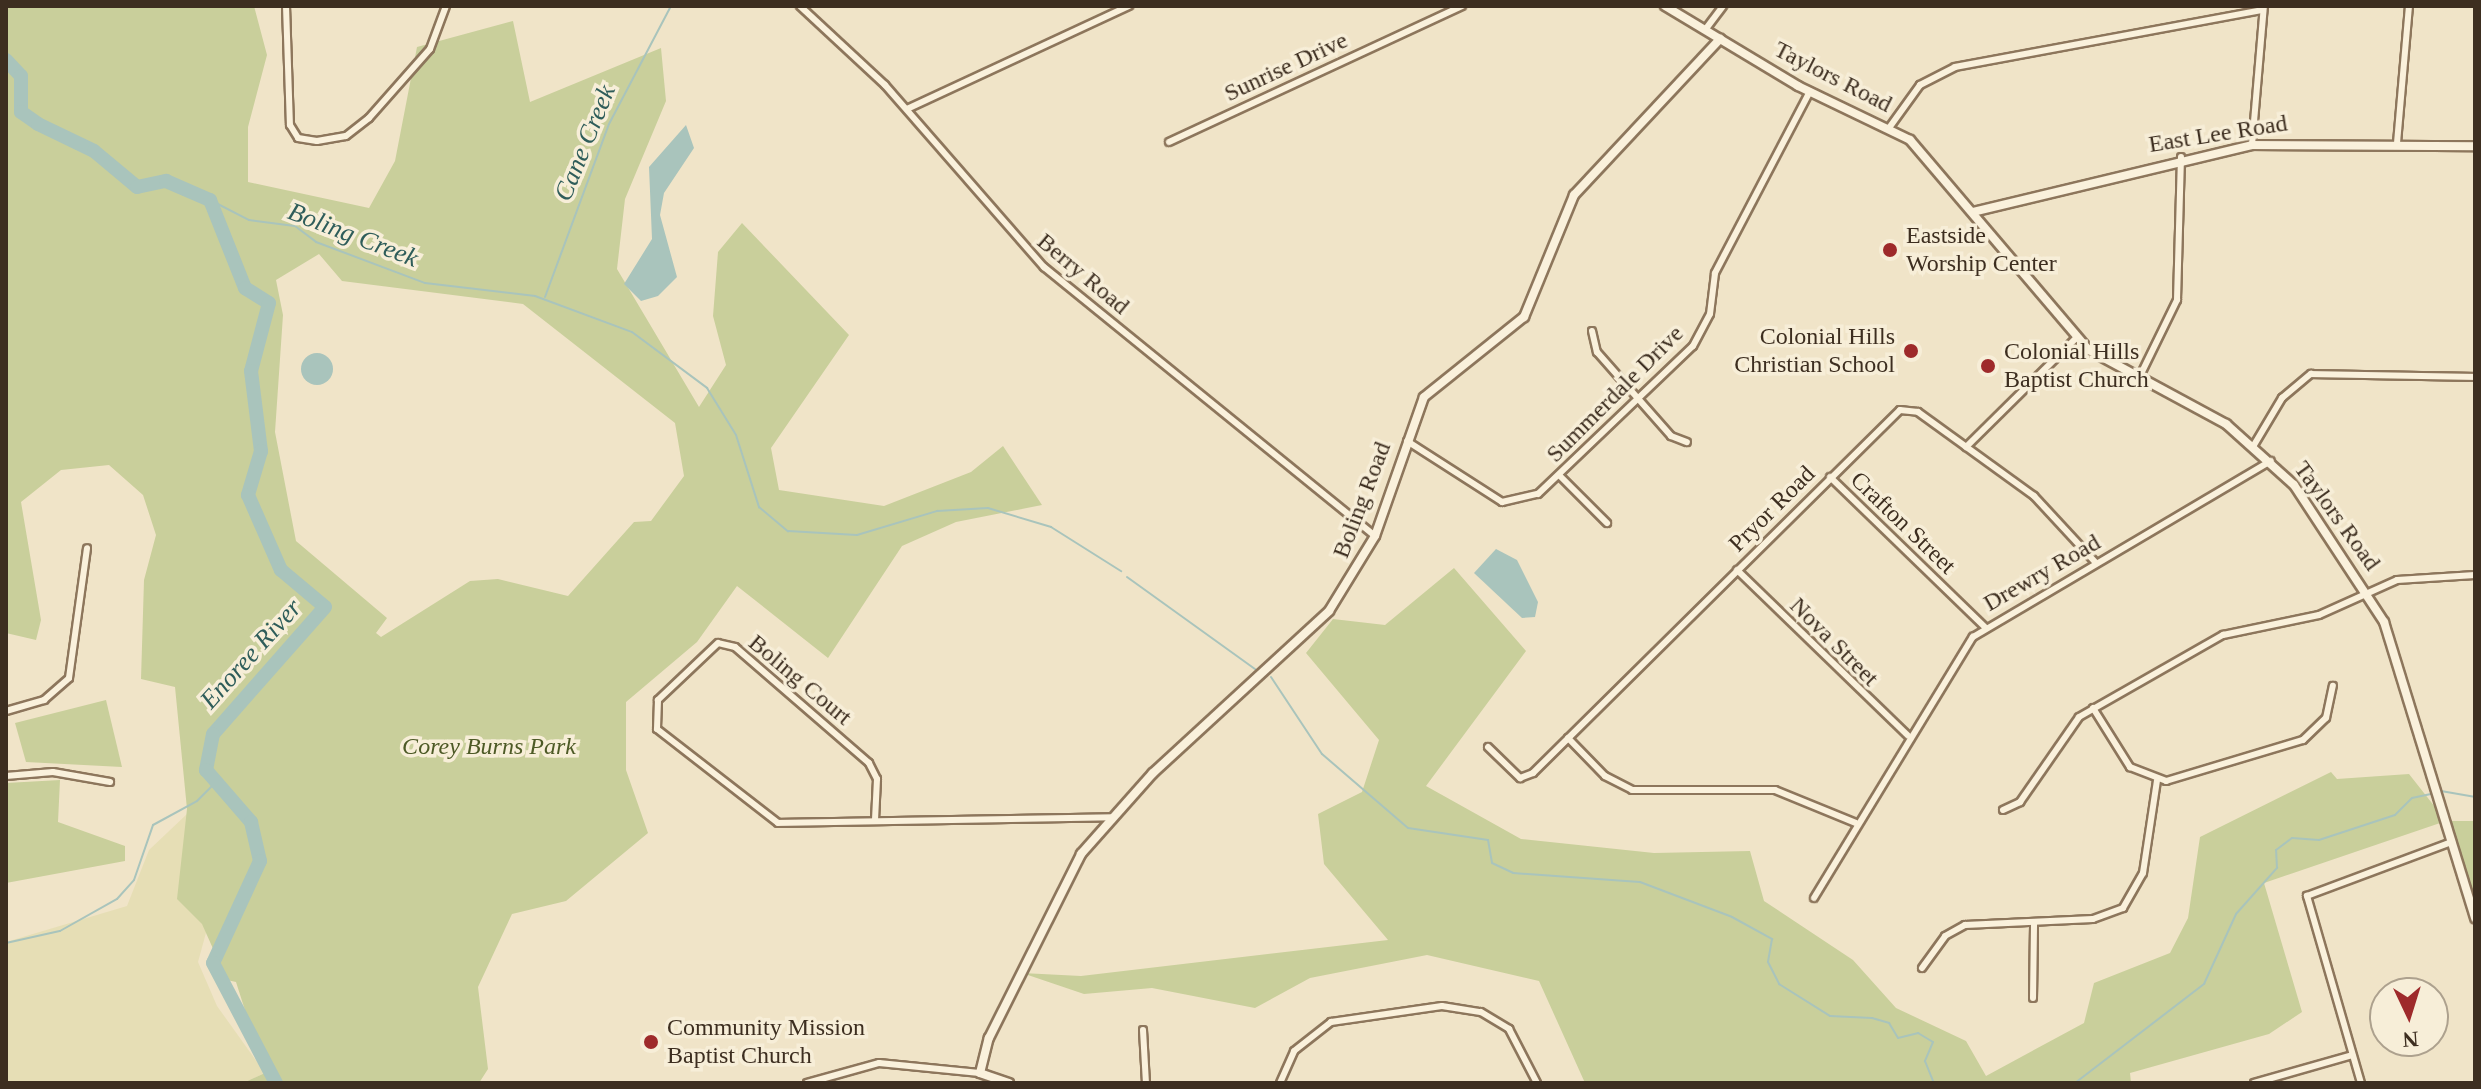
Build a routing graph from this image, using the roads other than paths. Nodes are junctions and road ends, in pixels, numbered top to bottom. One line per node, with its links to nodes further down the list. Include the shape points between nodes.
1 (286, 6): 2 (street, via 290,125 298,138 317,141 346,136 369,118 430,49)
2 (446, 6)
3 (800, 6): 13 (street, Berry Road)
4 (1129, 6): 13 (street)
5 (1462, 6): 15 (street, Sunrise Drive)
6 (1665, 6): 10 (street, Taylors Road)
7 (1723, 6): 10 (street)
8 (2409, 6): 16 (street)
9 (2264, 8): 14 (street, via 1955,67 1920,85); 17 (street)
10 (1705, 30): 11 (street, Taylors Road)
11 (1720, 39): 12 (street, Taylors Road); 26 (street, Boling Road, via 1574,195 1531,307 1429,391)
12 (1810, 91): 14 (street, Taylors Road); 25 (street, Summerdale Drive, via 1715,273 1705,328)
13 (907, 109): 34 (street, Berry Road, via 1037,261)
14 (1889, 128): 20 (street, Taylors Road, via 1930,157)
15 (1169, 142)
16 (2397, 143): 17 (street, East Lee Road); 18 (street, East Lee Road)
17 (2252, 145): 19 (street, East Lee Road)
18 (2475, 146)
19 (2181, 157): 20 (street, East Lee Road); 24 (street, via 2177,300)
20 (1973, 212): 22 (street, Taylors Road)
21 (1592, 331): 25 (street, via 1597,352)
22 (2076, 338): 24 (street, Taylors Road); 29 (street)
23 (2475, 377): 28 (street, via 2311,374 2282,398)
24 (2139, 378): 28 (street, Taylors Road)
25 (1638, 399): 27 (street, via 1671,436); 31 (street, Summerdale Drive)
26 (1407, 441): 31 (street, Summerdale Drive, via 1502,502 1538,494); 34 (street, Boling Road)
27 (1687, 442)
28 (2254, 445): 30 (street, Taylors Road)
29 (1966, 447): 32 (street, Pryor Road, via 1918,412 1900,410); 36 (street, Pryor Road, via 2053,511)
30 (2271, 461): 36 (street, Drewry Road); 39 (street, Taylors Road, via 2318,515)
31 (1559, 475): 33 (street)
32 (1830, 477): 37 (street, Pryor Road); 40 (street, Crafton Street)
33 (1607, 523)
34 (1375, 536): 51 (street, Boling Road, via 1321,621)
35 (87, 548): 43 (street, via 69,678 44,700)
36 (2096, 563): 40 (street, Drewry Road)
37 (1737, 570): 44 (street, Nova Street); 45 (street, Pryor Road)
38 (2475, 575): 39 (street, via 2406,578)
39 (2368, 592): 42 (street, via 2319,615 2223,635); 54 (street, Taylors Road, via 2392,644)
40 (1985, 627): 44 (street, Drewry Road)
41 (2333, 686): 48 (street, via 2326,718 2303,740)
42 (2093, 708): 48 (street, via 2125,763); 50 (street, via 2067,728 2020,802)
43 (6, 711)
44 (1908, 736): 53 (street, Drewry Road)
45 (1568, 738): 46 (street, Pryor Road, via 1523,778); 53 (street, via 1605,776 1632,790 1775,790)
46 (1488, 747)
47 (6, 776): 49 (street, via 53,772)
48 (2157, 780): 57 (street, via 2143,873 2130,901 2103,917)
49 (110, 782)
50 (2003, 810)
51 (1111, 817): 52 (street, Boling Court); 62 (street, Boling Road, via 1035,941)
52 (875, 820): 52 (street, Boling Court, via 872,766 735,647 718,643 658,700 657,729 763,818 786,824)
53 (1856, 823): 55 (street, Drewry Road)
54 (2449, 843): 56 (street, Taylors Road); 61 (street, via 2307,896)
55 (1814, 898)
56 (2475, 918)
57 (2034, 922): 58 (street, via 1959,927); 59 (street)
58 (1922, 968)
59 (2033, 998)
60 (1143, 1030): 65 (street)
61 (2352, 1055): 68 (street); 69 (street)
62 (980, 1073): 63 (street, via 879,1063); 64 (street)
63 (807, 1083)
64 (1009, 1083)
65 (1146, 1083)
66 (1280, 1083): 67 (street, via 1294,1051 1331,1022 1442,1006 1502,1022 1522,1045)
67 (1537, 1083)
68 (2254, 1083)
69 (2361, 1083)

